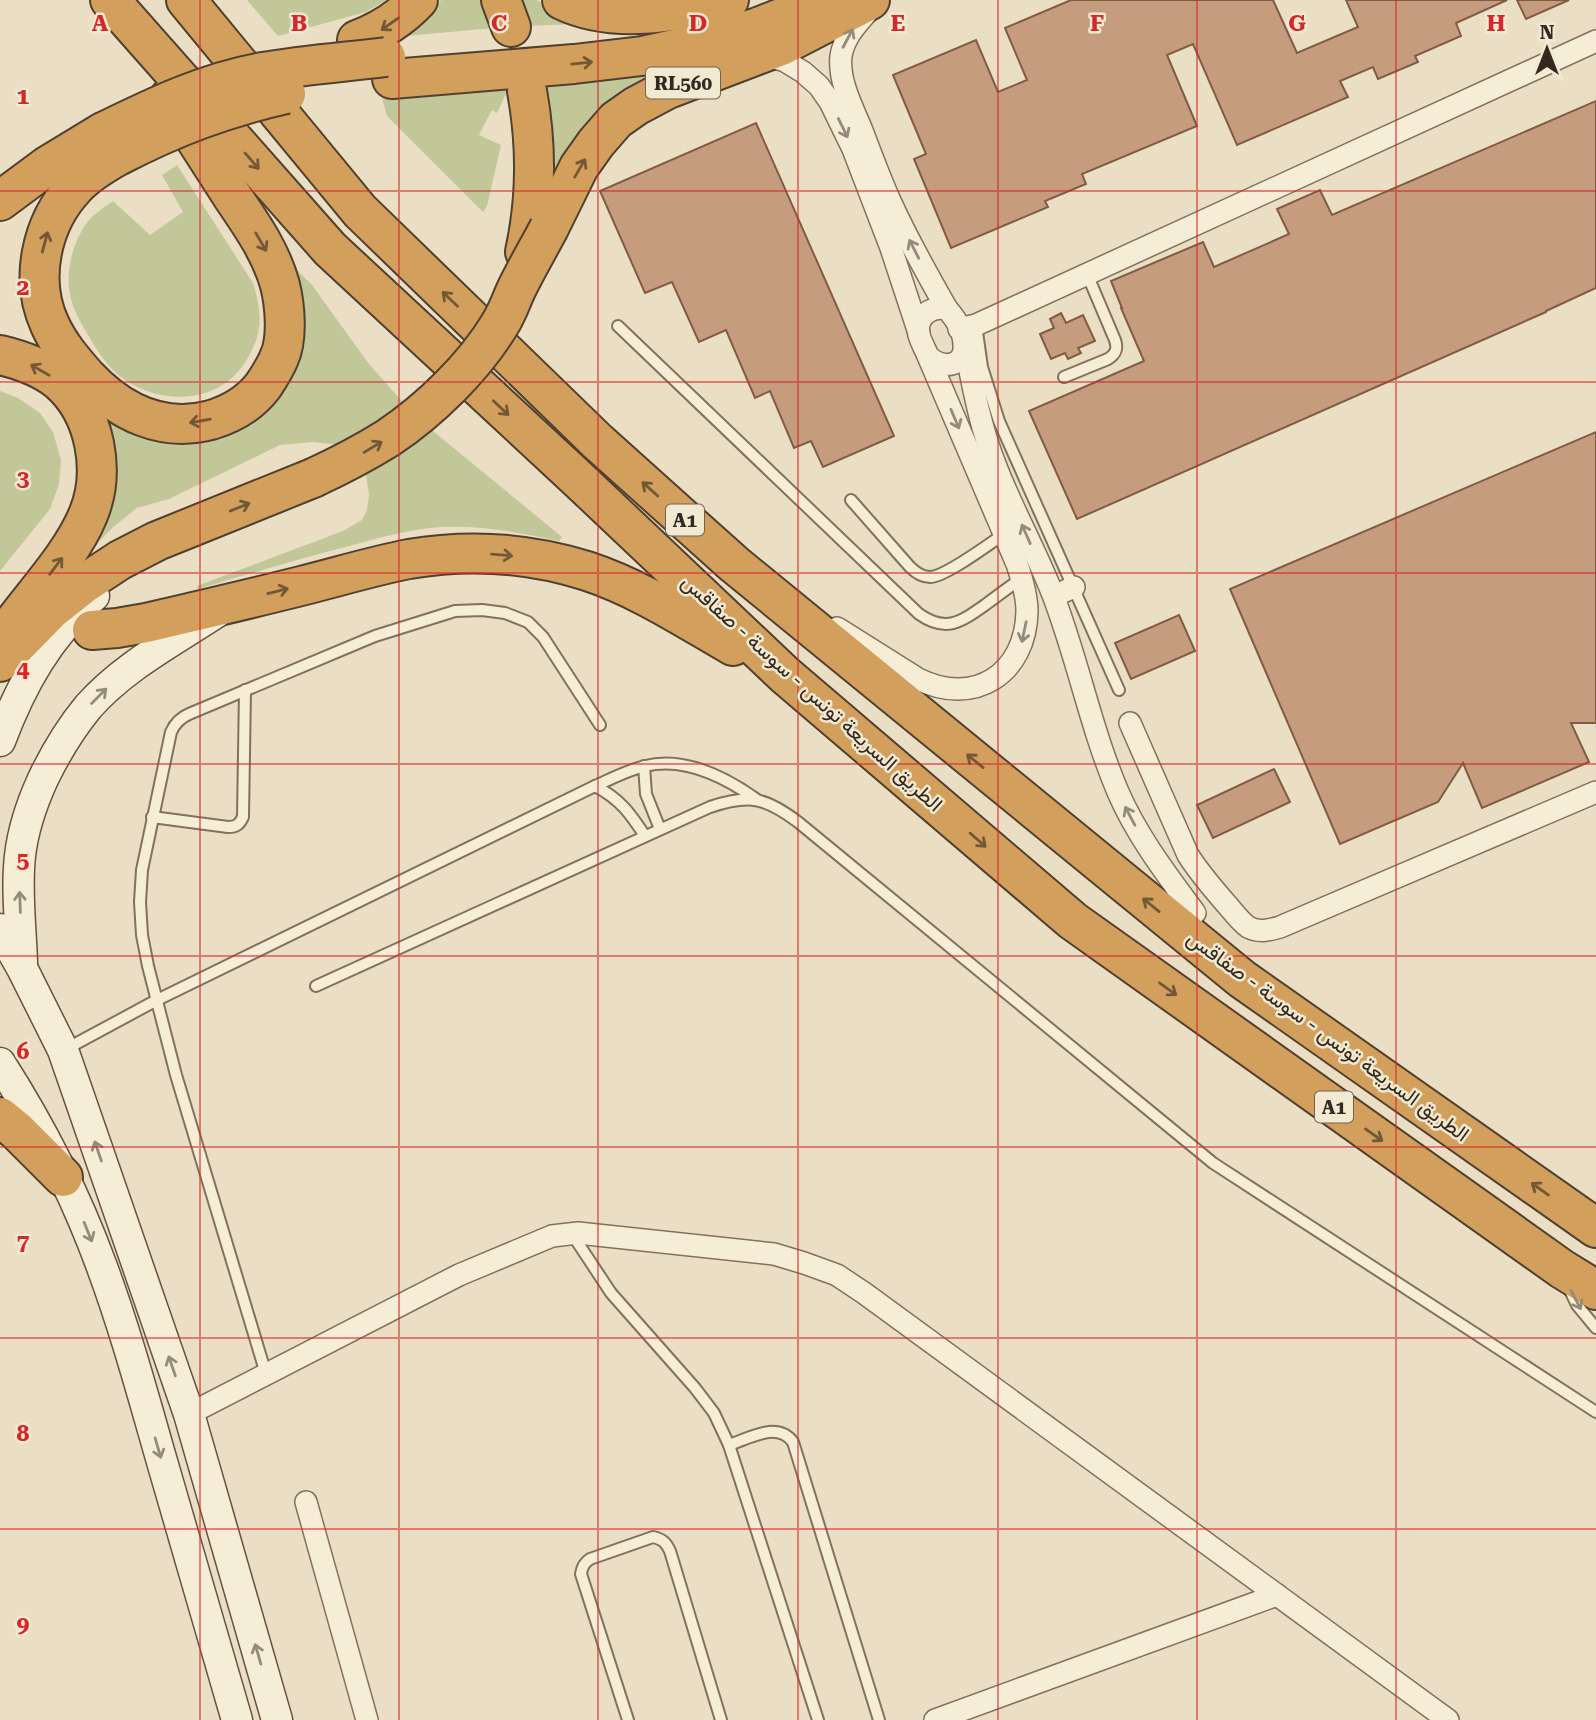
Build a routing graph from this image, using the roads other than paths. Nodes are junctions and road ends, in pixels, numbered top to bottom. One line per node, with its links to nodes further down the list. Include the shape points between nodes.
1 (104, 0): 17 (highway, one-way to 17, via 255,231 280,285 284,307 280,356 258,392 232,412 186,424 153,421 137,414 96,386 49,324 40,293 45,239 67,196 99,167)
2 (110, 0): 39 (highway, الطريق السريعة تونس - سوسة - صفاقس / A1, one-way to 39, via 330,249)
3 (186, 0): 15 (highway, الطريق السريعة تونس - سوسة - صفاقس / A1)
4 (199, 0): 15 (highway)
5 (418, 0): 14 (highway, one-way to 14, via 377,33)
6 (562, 0): 7 (highway, via 597,12 645,15)
7 (729, 0)
8 (757, 0): 14 (highway, via 659,29)
9 (827, 0): 14 (highway, one-way to 9, via 574,64 642,56 745,31)
10 (870, 0): 13 (highway, RL560)
11 (878, 0): 21 (street, one-way to 11, via 890,201 842,74 846,39)
12 (1596, 41): 20 (street)
13 (760, 53): 19 (highway, RL560, one-way to 13, via 616,120 668,89); 23 (street, one-way to 23, via 803,72 830,102 853,149)
14 (378, 59): 15 (highway, bridge, via 263,72); 17 (highway, bridge, via 338,84 253,101)
15 (227, 67): 17 (highway, bridge); 31 (highway, الطريق السريعة تونس - سوسة - صفاقس / A1, one-way to 15, via 598,442 360,211)
16 (527, 91): 19 (highway)
17 (110, 144): 18 (highway, via 47,166)
18 (0, 201)
19 (540, 224): 29 (highway, RL560, one-way to 19, bridge, via 354,458 421,413 477,356 501,323)
20 (1087, 274): 24 (street); 27 (lane, via 1116,351 1108,359)
21 (947, 309): 23 (street, via 927,312); 24 (street)
22 (618, 326): 32 (lane, via 929,621 954,624)
23 (919, 333): 26 (street)
24 (967, 333): 26 (street, via 959,359 947,366); 33 (lane, via 999,421); 34 (street, one-way to 24, via 995,465 980,420)
25 (0, 355): 37 (highway, one-way to 25, via 82,529 94,498 97,464 90,429 60,382 30,364)
26 (928, 356): 30 (street, one-way to 30)
27 (1064, 377)
28 (851, 500): 30 (lane, via 910,567 928,577)
29 (196, 525): 38 (highway, via 144,547 85,583); 44 (main road, via 117,578 65,623 26,680)
30 (1004, 534): 32 (street)
31 (734, 564): 32 (street, one-way to 31, via 1027,613 1014,661 988,682 953,690 918,679); 55 (highway, الطريق السريعة تونس - سوسة - صفاقس / A1, one-way to 31)
32 (1021, 578)
33 (1074, 587): 34 (street); 41 (lane)
34 (1054, 596): 52 (street, one-way to 34, via 1146,845 1119,795)
35 (232, 603): 36 (highway); 39 (highway, one-way to 39, via 408,559 509,555 609,579); 54 (main road, one-way to 35, via 22,841 52,760 75,723 107,689 145,658)
36 (92, 630)
37 (0, 640)
38 (0, 662)
39 (785, 675): 64 (highway, الطريق السريعة تونس - سوسة - صفاقس / A1, one-way to 64, via 1073,921)
40 (246, 690): 43 (lane, via 399,627 455,611 482,610 505,613 536,628); 49 (lane, via 175,724); 49 (lane, via 240,823 228,827)
41 (1119, 690)
42 (1130, 723): 47 (street, via 1194,865 1248,927 1262,931)
43 (600, 725)
44 (0, 741)
45 (644, 766): 46 (lane); 48 (lane, via 662,763 701,770); 50 (lane, via 646,794)
46 (595, 786): 51 (lane, via 624,806); 57 (lane)
47 (1596, 792)
48 (757, 800): 50 (lane, via 733,799); 68 (lane, via 779,807 798,822 1213,1163)
49 (152, 817): 57 (lane, via 140,902)
50 (660, 830): 51 (lane)
51 (645, 836): 56 (lane)
52 (1195, 913): 55 (highway)
53 (0, 929): 54 (main road)
54 (23, 970): 58 (main road)
55 (1242, 979): 62 (highway, الطريق السريعة تونس - سوسة - صفاقس / A1, one-way to 55)
56 (316, 986)
57 (157, 1000): 58 (lane); 67 (lane)
58 (63, 1050): 69 (main road, one-way to 58)
59 (0, 1063): 61 (main road)
60 (0, 1117): 61 (highway)
61 (63, 1177): 73 (main road, one-way to 73, via 118,1310)
62 (1596, 1228)
63 (571, 1233): 67 (street, via 552,1236 459,1275); 70 (lane, via 611,1293 708,1404); 72 (street, via 774,1254 837,1275)
64 (1562, 1269): 65 (highway, الطريق السريعة تونس - سوسة - صفاقس / A1); 66 (lane, one-way to 66, via 1577,1305)
65 (1596, 1290)
66 (1596, 1328)
67 (266, 1374): 69 (street)
68 (1596, 1412)
69 (189, 1414): 74 (main road, one-way to 69)
70 (729, 1445): 78 (lane); 79 (lane, via 773,1431 793,1442)
71 (306, 1502): 75 (street)
72 (1277, 1595): 80 (street); 81 (street)
73 (237, 1720)
74 (277, 1720)
75 (367, 1720)
76 (628, 1720): 77 (lane, via 580,1574 590,1559 653,1537 667,1544 670,1552)
77 (721, 1720)
78 (818, 1720)
79 (878, 1720)
80 (935, 1720)
81 (1448, 1720)

